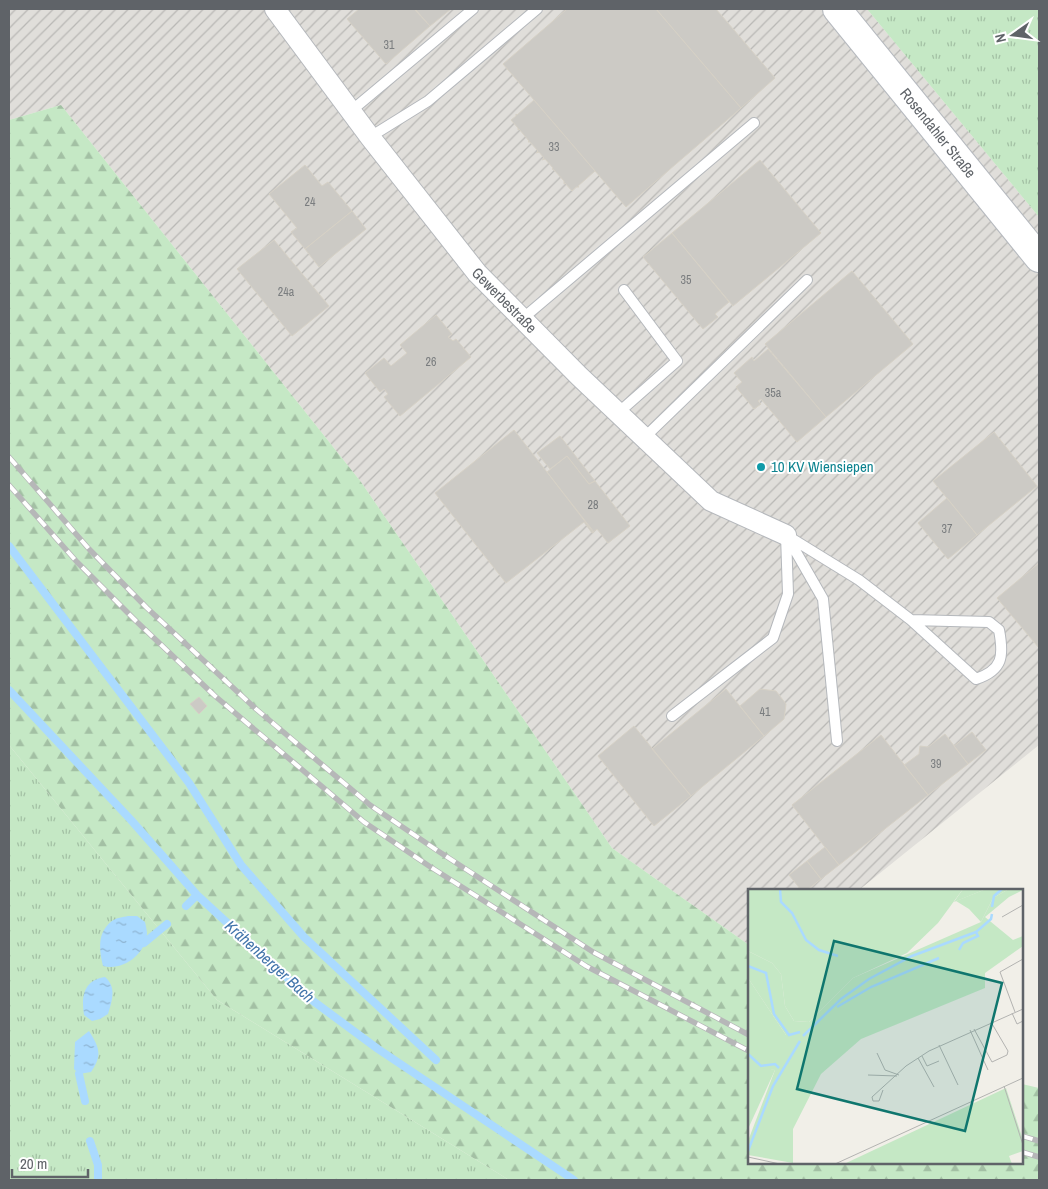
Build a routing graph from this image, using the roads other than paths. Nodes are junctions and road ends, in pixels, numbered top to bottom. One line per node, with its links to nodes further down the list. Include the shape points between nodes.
1 (276, 9): 5 (street, Gewerbestraße)
2 (473, 9): 5 (lane)
3 (537, 9): 7 (lane, via 428,101)
4 (837, 9): 8 (main road, Rosendahler Straße)
5 (351, 111): 7 (street, Gewerbestraße)
6 (754, 123): 11 (lane)
7 (370, 137): 11 (street, Gewerbestraße, via 477,273)
8 (1039, 258)
9 (806, 280): 13 (lane)
10 (624, 290): 12 (lane, via 676,361)
11 (522, 319): 12 (street, Gewerbestraße)
12 (618, 413): 13 (street, Gewerbestraße)
13 (644, 438): 14 (street, Gewerbestraße, via 712,501)
14 (786, 534): 15 (lane, via 859,580); 16 (lane, via 788,594 773,638); 17 (lane, via 823,599)
15 (911, 620): 15 (lane, via 976,679 989,675 1000,663 1003,648 999,630 989,622)
16 (672, 716)
17 (837, 741)

